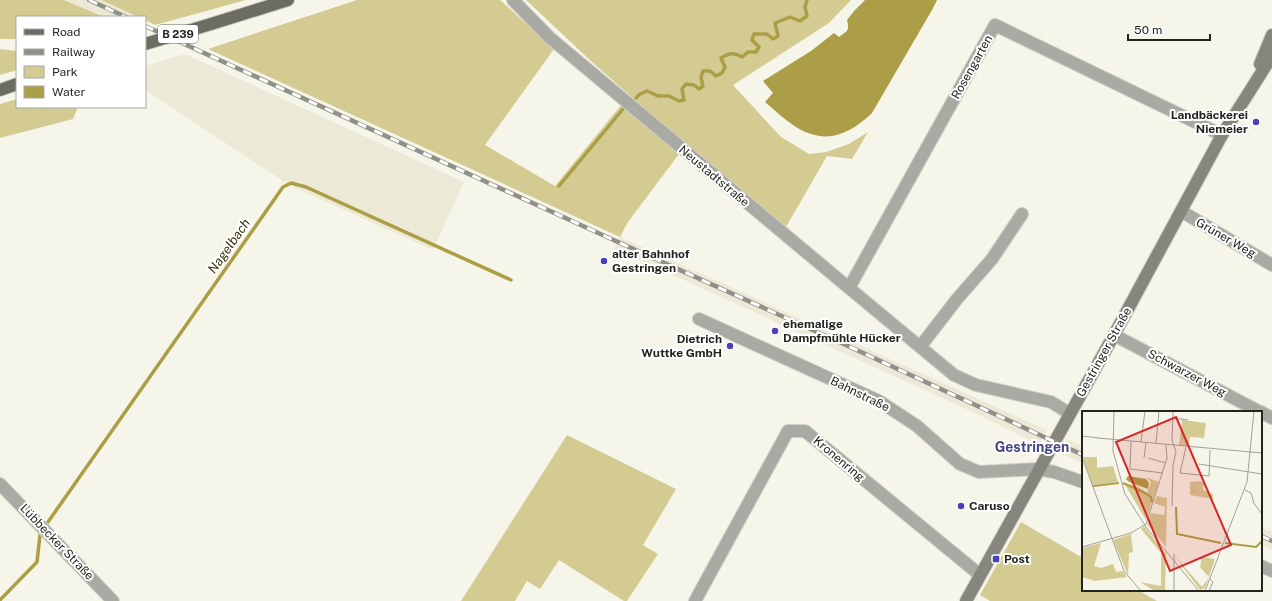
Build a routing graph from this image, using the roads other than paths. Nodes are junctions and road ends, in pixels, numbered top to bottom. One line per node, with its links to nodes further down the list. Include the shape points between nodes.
1 (288, 0): 4 (main road, B 239, bridge)
2 (512, 0): 13 (street, Neustadtstraße, via 549,37)
3 (1272, 35): 8 (main road, Gestringer Straße)
4 (146, 44)
5 (1272, 56): 8 (main road, Gestringer Straße)
6 (16, 84): 7 (main road)
7 (0, 90)
8 (1241, 103): 9 (main road, Gestringer Straße)
9 (1222, 135): 10 (main road, Gestringer Straße); 13 (street, Rosengarten, via 995,25)
10 (1181, 212): 12 (street, Grüner Weg); 15 (main road, Gestringer Straße)
11 (1022, 214): 16 (street, via 992,260)
12 (1272, 265)
13 (849, 288): 16 (street, Neustadtstraße)
14 (699, 319): 21 (street, Bahnstraße, via 879,401 917,426 960,464 979,472)
15 (1114, 335): 17 (street, Schwarzer Weg); 18 (main road, Gestringer Straße)
16 (920, 346): 18 (street, Neustadtstraße, via 954,375 976,385 1051,402)
17 (1259, 411)
18 (1070, 413): 21 (main road, Gestringer Straße)
19 (1262, 413): 20 (street, Schwarzer Weg)
20 (1272, 418)
21 (1038, 469): 22 (street, Bahnstraße); 26 (main road, Gestringer Straße)
22 (1082, 482)
23 (0, 484): 27 (street, Lübbecker Straße)
24 (1262, 566): 25 (street)
25 (1272, 571)
26 (980, 576): 28 (street, Kronenring, via 805,431 788,431); 29 (main road, Gestringer Straße)
27 (113, 601)
28 (695, 601)
29 (966, 601)

